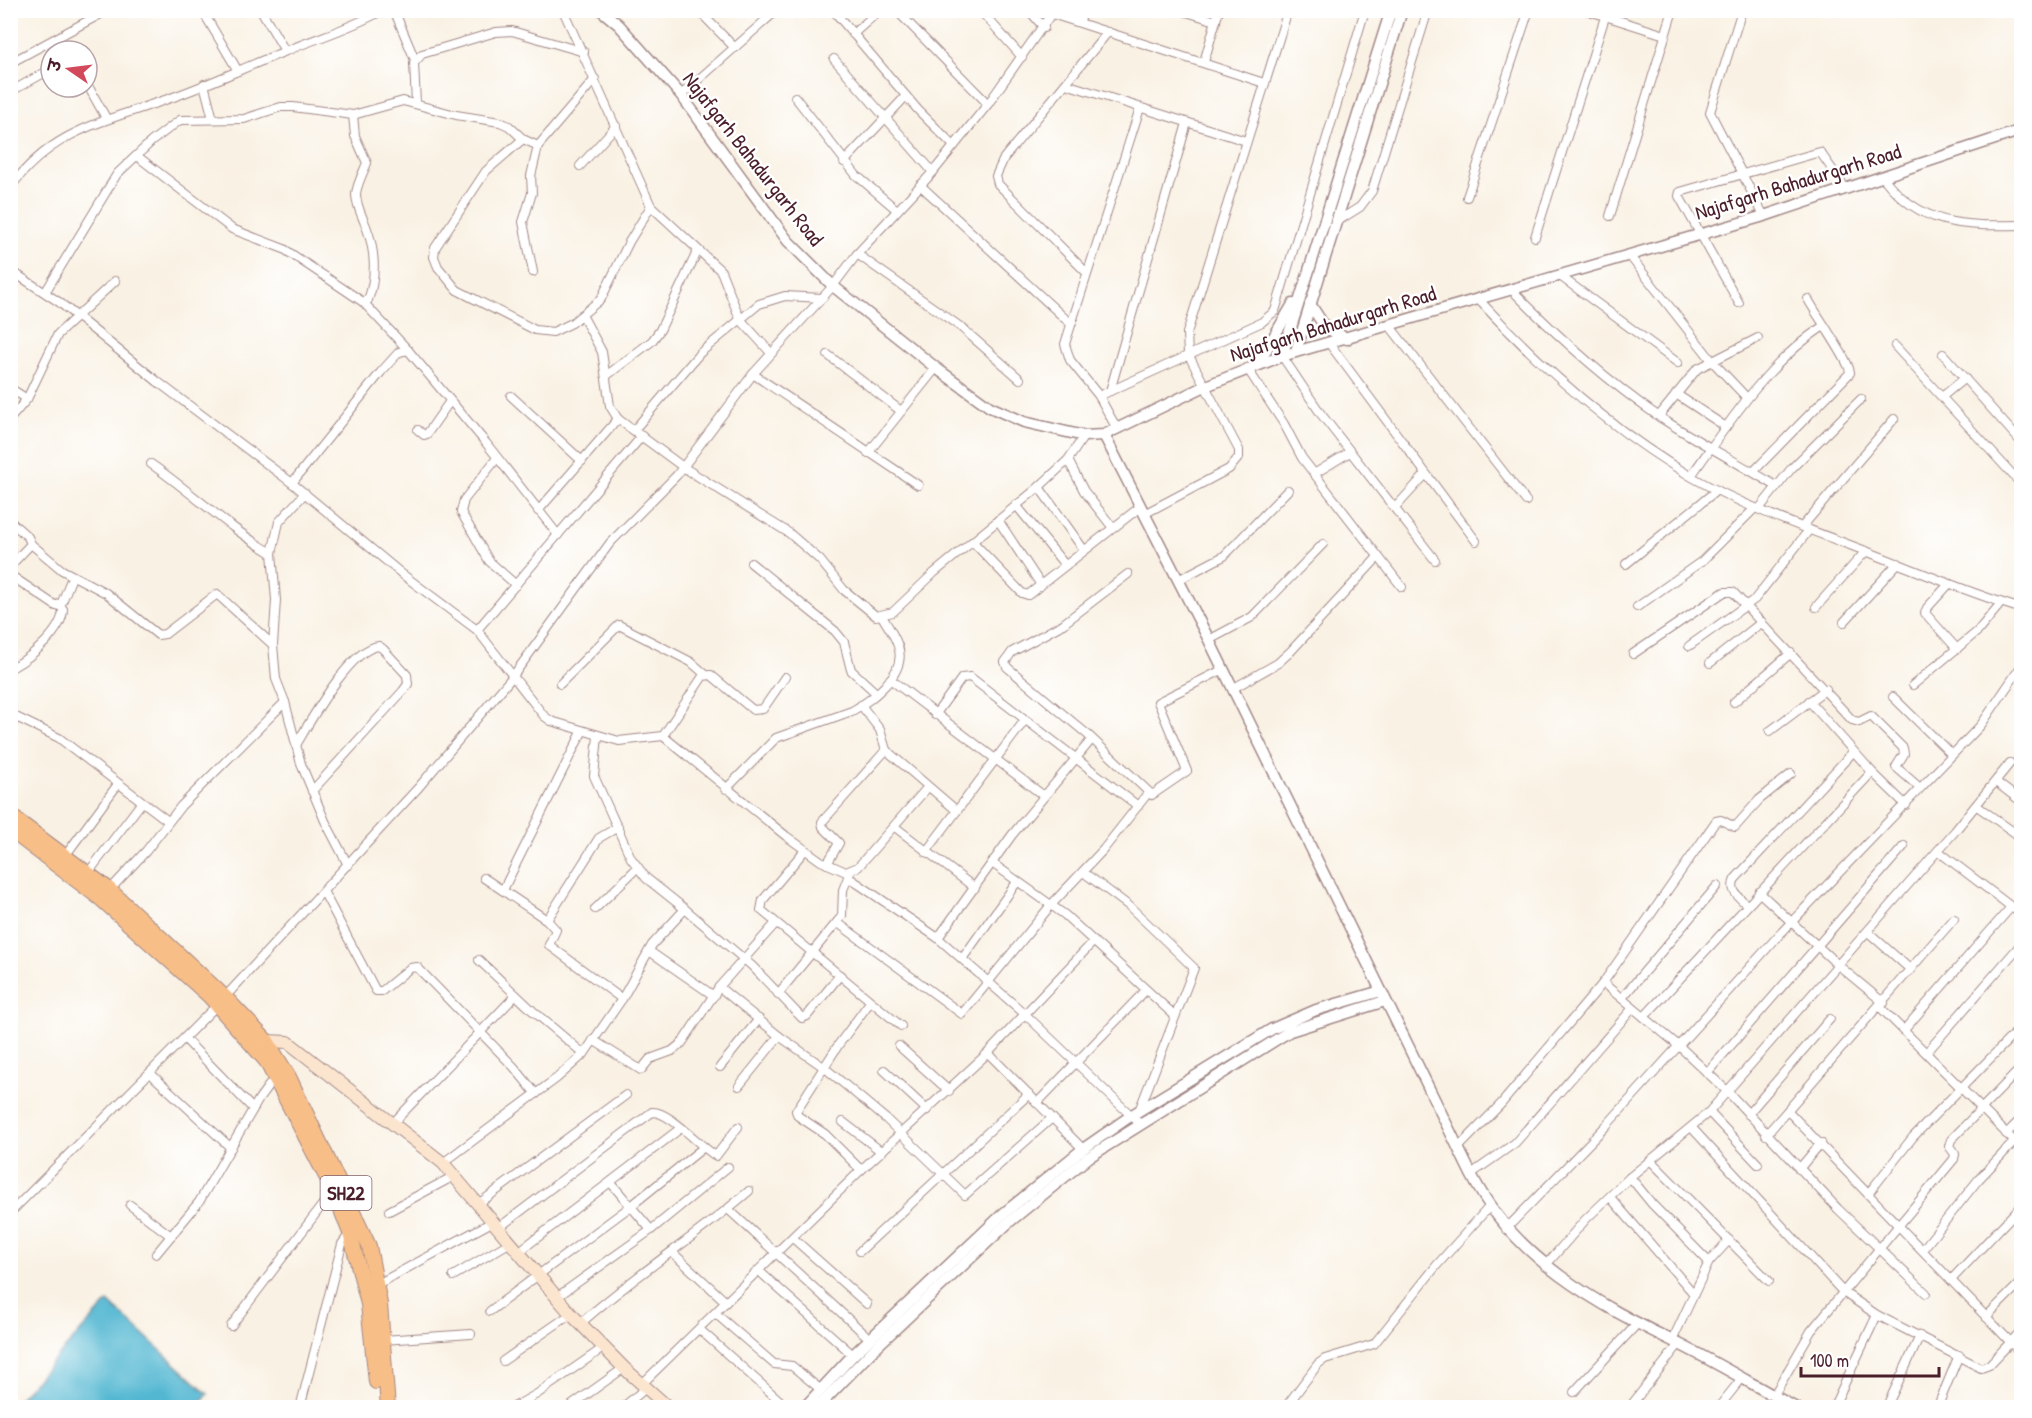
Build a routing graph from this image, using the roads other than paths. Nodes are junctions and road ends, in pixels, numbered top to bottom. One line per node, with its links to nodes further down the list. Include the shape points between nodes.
1 (108, 10): 42 (street)
2 (202, 10): 43 (street)
3 (261, 10): 36 (street)
4 (383, 10): 36 (street, via 358,24)
5 (394, 10): 40 (street)
6 (563, 10): 37 (street)
7 (601, 10): 50 (street, Najafgarh Bahadurgarh Road)
8 (698, 10): 35 (street)
9 (834, 10): 33 (street)
10 (880, 10): 33 (street)
11 (896, 10): 55 (street)
12 (980, 10): 38 (street)
13 (1029, 10): 31 (street)
14 (1085, 10): 30 (street)
15 (1180, 10): 29 (street)
16 (1219, 10): 29 (street)
17 (1288, 10): 46 (street)
18 (1365, 10): 117 (street, via 1275,311 1262,322)
19 (1392, 10): 97 (street)
20 (1402, 10): 82 (street)
21 (1428, 10): 82 (street, via 1372,191 1360,207)
22 (1529, 10): 77 (street)
23 (1586, 10): 28 (street)
24 (1673, 10): 34 (street)
25 (1742, 10): 72 (street, via 1710,112)
26 (773, 12): 35 (street)
27 (1053, 12): 30 (street); 31 (street)
28 (1605, 16): 34 (street); 85 (street)
29 (1216, 21): 41 (street)
30 (1079, 22): 32 (street)
31 (1044, 27): 38 (street)
32 (1108, 32): 41 (street); 48 (street)
33 (853, 34): 51 (street)
34 (1665, 35): 80 (street)
35 (735, 48): 50 (street)
36 (285, 51): 43 (street)
37 (584, 52): 40 (street, via 503,31); 45 (street)
38 (1022, 57): 55 (street)
39 (834, 59): 59 (street)
40 (415, 60): 54 (street)
41 (1204, 62): 46 (street)
42 (10, 63)
43 (238, 71): 47 (street)
44 (39, 76): 49 (street)
45 (594, 79): 62 (street); 66 (street)
46 (1264, 83): 65 (street)
47 (204, 84): 58 (street, via 162,102); 60 (street)
48 (1066, 84): 56 (street); 91 (street, via 1004,158 996,176 998,184)
49 (10, 92)
50 (681, 95): 94 (street, Najafgarh Bahadurgarh Road, via 788,241)
51 (906, 96): 59 (street); 67 (street)
52 (795, 97): 69 (street)
53 (95, 99): 58 (street)
54 (416, 103): 57 (street, via 397,103); 64 (street, via 500,122)
55 (988, 104): 67 (street)
56 (1140, 108): 61 (street); 91 (street)
57 (353, 115): 60 (street, via 281,107 244,119); 101 (street, via 355,136 367,163 357,188 357,201 374,257 374,279 368,300)
58 (106, 118): 75 (street, via 47,149)
59 (885, 118): 69 (street); 71 (street)
60 (213, 119): 68 (street, via 180,120)
61 (1187, 123): 65 (street); 132 (street)
62 (616, 126): 70 (street); 78 (street)
63 (2022, 130): 73 (street, Najafgarh Bahadurgarh Road)
64 (523, 139): 66 (street); 105 (street, via 479,180 435,248 434,257 457,290 535,330 553,332)
65 (1246, 141): 117 (street, via 1187,333)
66 (538, 146): 90 (street, via 531,176 532,193 523,222)
67 (954, 146): 71 (street)
68 (137, 156): 96 (street, via 117,174); 101 (street, via 232,229 284,249)
69 (844, 162): 79 (street)
70 (580, 166)
71 (933, 172): 74 (street)
72 (1743, 172): 76 (street, via 1820,152); 81 (street); 84 (street, via 1680,192)
73 (1883, 177): 76 (street, Najafgarh Bahadurgarh Road); 83 (street, via 1911,206 1933,218 1967,225)
74 (920, 185): 79 (street); 107 (street)
75 (10, 188)
76 (1846, 189): 81 (street, Najafgarh Bahadurgarh Road)
77 (1467, 196)
78 (651, 206): 86 (street); 105 (street, via 601,299)
79 (897, 210): 87 (street)
80 (1610, 216)
81 (1764, 216): 84 (street, Najafgarh Bahadurgarh Road)
82 (1336, 222): 103 (street)
83 (2022, 225)
84 (1698, 233): 88 (street, Najafgarh Bahadurgarh Road); 102 (street)
85 (1535, 237)
86 (699, 250): 106 (street, via 721,271); 127 (street, via 652,341)
87 (856, 254): 94 (street); 129 (street, via 962,328)
88 (1629, 255): 92 (street, Najafgarh Bahadurgarh Road); 121 (street)
89 (12, 272): 96 (street)
90 (532, 272)
91 (1086, 272): 107 (street)
92 (1560, 276): 95 (street, Najafgarh Bahadurgarh Road); 122 (street)
93 (115, 281): 104 (street)
94 (833, 286): 98 (street); 124 (street, Najafgarh Bahadurgarh Road)
95 (1512, 290): 100 (street, Najafgarh Bahadurgarh Road); 142 (street, via 1567,343)
96 (46, 291): 104 (street)
97 (1301, 291): 120 (street); 123 (street)
98 (822, 298): 106 (street, via 775,297); 116 (street)
99 (1808, 299): 109 (street)
100 (1479, 300): 108 (street, Najafgarh Bahadurgarh Road); 165 (street, via 1570,389)
101 (363, 302): 114 (street)
102 (1740, 303)
103 (1310, 304): 111 (street, via 1325,327); 115 (street)
104 (76, 315): 138 (street, via 53,344); 166 (street)
105 (582, 315): 127 (street, via 602,352)
106 (740, 319): 116 (street); 149 (street, via 700,353)
107 (1071, 324): 135 (street, via 1066,352)
108 (1389, 325): 111 (street, Najafgarh Bahadurgarh Road); 174 (street)
109 (1822, 327): 137 (street, via 1787,352); 162 (street, via 1850,365 1850,373)
110 (1758, 338): 121 (street)
111 (1347, 339): 112 (street, Najafgarh Bahadurgarh Road)
112 (1329, 343): 115 (street, Najafgarh Bahadurgarh Road); 164 (street)
113 (1895, 346): 136 (street)
114 (408, 350): 140 (street); 166 (street, via 399,352 381,372)
115 (1296, 351): 120 (street, Najafgarh Bahadurgarh Road)
116 (771, 353): 126 (street)
117 (1188, 354): 130 (street); 132 (street)
118 (1943, 354): 128 (street)
119 (828, 355): 141 (street)
120 (1282, 356): 123 (street, Najafgarh Bahadurgarh Road); 155 (street)
121 (1713, 362): 133 (street, via 1696,369); 137 (street)
122 (1677, 363)
123 (1258, 364): 125 (street, Najafgarh Bahadurgarh Road)
124 (936, 368): 141 (street); 152 (street, Najafgarh Bahadurgarh Road, via 1004,414)
125 (1247, 368): 130 (street, Najafgarh Bahadurgarh Road); 163 (street)
126 (753, 374): 156 (street); 161 (street)
127 (606, 376): 144 (street, via 610,406)
128 (1965, 378): 136 (street); 153 (street)
129 (1020, 379)
130 (1203, 387): 147 (street, Najafgarh Bahadurgarh Road); 178 (street, via 1239,450 1239,458 1229,469)
131 (10, 388): 138 (street)
132 (1110, 391): 135 (street)
133 (1676, 393): 142 (street); 146 (street)
134 (511, 396): 159 (street)
135 (1099, 396): 147 (street)
136 (1943, 396): 168 (street)
137 (1747, 398): 146 (street)
138 (27, 399): 143 (street)
139 (1861, 399): 169 (street)
140 (450, 401): 148 (street, via 427,434); 157 (street)
141 (901, 411): 156 (street)
142 (1659, 416): 154 (street)
143 (10, 419)
144 (618, 419): 149 (street); 159 (street)
145 (1894, 419): 183 (street)
146 (1726, 427): 154 (street)
147 (1117, 429): 150 (street, Najafgarh Bahadurgarh Road)
148 (418, 430)
149 (634, 430): 151 (street)
150 (1104, 435): 152 (street, Najafgarh Bahadurgarh Road); 178 (street)
151 (642, 436): 161 (street); 184 (street)
152 (1084, 436): 158 (street)
153 (2022, 443)
154 (1712, 447): 162 (street); 165 (street)
155 (1350, 452): 163 (street); 176 (street)
156 (868, 453): 167 (street)
157 (497, 458): 179 (street); 204 (street, via 464,500 460,512 489,561)
158 (1068, 460): 170 (street); 182 (street, via 1084,491)
159 (582, 461): 179 (street)
160 (151, 464): 191 (street, via 242,536)
161 (683, 467): 213 (street, via 789,533 820,560 844,590 872,613); 228 (street, via 610,543)
162 (1753, 472): 169 (street)
163 (1314, 474): 192 (street)
164 (1425, 475): 176 (street); 185 (street)
165 (1691, 476): 172 (street)
166 (292, 483): 173 (street)
167 (918, 485)
168 (2022, 485)
169 (1776, 486): 177 (street)
170 (1039, 487): 175 (street); 189 (street)
171 (1288, 490): 202 (street, via 1224,556)
172 (1717, 490): 177 (street); 196 (street)
173 (305, 494): 191 (street, via 279,522); 216 (street)
174 (1526, 501)
175 (1016, 505): 180 (street); 197 (street)
176 (1395, 508): 193 (street)
177 (1757, 508): 183 (street); 210 (street, via 1702,561)
178 (1142, 510): 182 (street); 202 (street)
179 (538, 511): 184 (street)
180 (998, 520): 186 (street); 205 (street)
181 (10, 521): 187 (street)
182 (1113, 528): 189 (street)
183 (1805, 529): 190 (street); 209 (street, via 1760,594)
184 (558, 535): 204 (street)
185 (1476, 541)
186 (973, 542): 205 (street, via 1023,594); 213 (street, via 893,612)
187 (31, 544): 198 (street); 201 (street)
188 (1323, 544): 217 (street, via 1252,617)
189 (1084, 550): 197 (street)
190 (1866, 551): 195 (street); 211 (street)
191 (272, 553): 218 (street, via 276,600)
192 (1377, 558): 206 (street); 233 (street, via 1278,663)
193 (1435, 560)
194 (751, 563): 235 (street, via 835,631 844,642 851,670)
195 (1898, 563): 203 (street); 215 (street)
196 (1626, 564)
197 (1065, 565): 205 (street)
198 (10, 566)
199 (1128, 574): 249 (street, via 1064,624 1012,652 1005,662)
200 (10, 575): 208 (street)
201 (72, 577): 208 (street); 218 (street, via 106,593 160,636 217,594)
202 (1178, 580): 217 (street)
203 (1949, 584): 207 (street); 220 (street, via 1926,613)
204 (516, 585): 216 (street)
205 (1041, 585)
206 (1402, 588)
207 (2001, 603): 212 (street); 220 (street)
208 (59, 605): 225 (street, via 63,616 55,628)
209 (1747, 605): 214 (street); 219 (street); 222 (street, via 1735,593 1724,592)
210 (1637, 607)
211 (1816, 607)
212 (2021, 607)
213 (882, 616): 230 (street, via 900,652)
214 (1762, 622): 221 (street); 223 (street)
215 (1844, 622)
216 (477, 630): 228 (street)
217 (1209, 640): 226 (street)
218 (273, 645): 238 (street, via 276,679)
219 (1689, 646)
220 (1957, 649): 232 (street)
221 (1791, 653): 234 (street); 239 (street)
222 (1633, 654)
223 (1710, 663)
224 (2022, 665): 253 (street, via 1990,715)
225 (14, 667)
226 (1222, 670): 233 (street); 265 (street, via 1158,702 1186,771 1155,794)
227 (706, 675): 229 (street, via 759,712); 231 (street, via 690,662 619,625); 248 (street)
228 (513, 676): 246 (street, via 544,716); 286 (street)
229 (785, 677)
230 (890, 679): 235 (street); 241 (street)
231 (560, 684)
232 (1913, 685)
233 (1232, 689): 330 (street)
234 (1826, 689): 237 (street); 262 (street, via 1852,720 1873,717 1903,748 1904,754 1896,767)
235 (876, 693): 240 (street)
236 (1893, 697): 253 (street)
237 (1809, 701): 245 (street); 252 (street)
238 (285, 702): 250 (street); 274 (street)
239 (1734, 702)
240 (861, 705): 251 (street, via 880,730); 263 (street, via 776,738)
241 (935, 715): 243 (street, via 967,676); 255 (street)
242 (14, 716): 244 (street); 260 (street, via 59,738)
243 (1025, 720): 254 (street); 255 (street)
244 (10, 726)
245 (1770, 731)
246 (582, 732): 247 (street); 295 (street)
247 (598, 736): 248 (street, via 626,741); 275 (street, via 594,776)
248 (663, 736): 263 (street)
249 (1092, 739): 254 (street); 265 (street)
250 (296, 745): 264 (street); 264 (street, via 331,687 369,649 379,646 407,675 408,684 403,691)
251 (886, 750): 261 (street); 285 (street, via 822,822 839,843)
252 (1853, 752): 257 (street); 300 (street, via 1735,879 1734,892)
253 (1951, 754): 262 (street)
254 (1076, 757): 266 (street); 270 (street)
255 (994, 759): 266 (street); 272 (street)
256 (2010, 763): 259 (street)
257 (1872, 772): 269 (street); 297 (street)
258 (1791, 774): 324 (street, via 1759,800 1735,827 1716,821)
259 (1996, 782): 268 (street); 271 (street)
260 (118, 784): 267 (street); 283 (street)
261 (927, 788): 272 (street); 276 (street)
262 (1920, 788): 269 (street)
263 (726, 789): 280 (street)
264 (312, 791): 286 (street)
265 (1148, 794): 270 (street)
266 (1044, 796): 284 (street)
267 (142, 802): 274 (street); 289 (street)
268 (2022, 802)
269 (1906, 805): 307 (street)
270 (1138, 806): 288 (street)
271 (1977, 806): 278 (street); 281 (street)
272 (956, 810): 282 (street)
273 (11, 815): 283 (main road, SH22)
274 (168, 821): 298 (street)
275 (618, 827): 287 (street); 306 (street, via 599,838)
276 (895, 827): 282 (street); 290 (street)
277 (10, 830): 298 (main road, SH22)
278 (2022, 838)
279 (1904, 846): 314 (street)
280 (804, 850): 285 (street); 309 (street, via 761,904 761,910)
281 (1938, 850): 301 (street); 310 (street)
282 (926, 852): 294 (street)
283 (65, 856): 289 (main road, SH22)
284 (992, 863): 292 (street); 294 (street)
285 (827, 864): 290 (street)
286 (348, 865): 296 (street)
287 (637, 867): 302 (street); 303 (street)
288 (1083, 872): 299 (street); 338 (street, via 1129,906 1192,963 1193,974)
289 (88, 873): 298 (main road, SH22)
290 (849, 875): 308 (street, via 842,897 844,912); 311 (street)
291 (484, 878): 295 (street)
292 (1017, 882): 299 (street); 318 (street)
293 (1717, 886): 331 (street)
294 (975, 888): 311 (street)
295 (503, 890): 306 (street)
296 (323, 891): 333 (street); 345 (street, via 376,991 382,991 410,968 417,967)
297 (1759, 892): 300 (street); 307 (street)
298 (106, 895): 333 (main road, SH22)
299 (1051, 905): 312 (street); 323 (street)
300 (1747, 905): 339 (street)
301 (2011, 908): 304 (street); 344 (street)
302 (595, 909)
303 (685, 909): 315 (street); 317 (street)
304 (2022, 915)
305 (1954, 919): 321 (street)
306 (547, 920): 332 (street, via 556,930 549,945)
307 (1792, 922): 314 (street); 351 (street)
308 (838, 923): 316 (street); 323 (street, via 958,1014 964,1013)
309 (775, 924): 316 (street); 317 (street)
310 (1868, 932): 320 (street); 321 (street)
311 (938, 938): 318 (street)
312 (1093, 942): 326 (street); 337 (street)
313 (2022, 943): 352 (street)
314 (1817, 946): 320 (street); 361 (street)
315 (649, 951): 329 (street); 332 (street)
316 (814, 952): 322 (street); 327 (street)
317 (742, 959): 325 (street); 327 (street)
318 (962, 959): 323 (street)
319 (479, 960): 328 (street)
320 (1838, 965): 335 (street); 366 (street)
321 (1911, 970): 335 (street)
322 (840, 975): 327 (street, via 805,1018); 334 (street)
323 (989, 983): 337 (street)
324 (1603, 983): 331 (street); 393 (street, via 1501,1104)
325 (720, 987): 329 (street); 340 (street)
326 (1145, 991): 338 (street); 355 (street)
327 (778, 994)
328 (516, 995): 345 (street); 354 (street)
329 (714, 996): 348 (street, via 682,1043 650,1059 641,1070)
330 (1383, 996): 376 (street, via 1286,1022); 382 (street, via 1290,1031); 393 (street)
331 (1622, 998): 336 (street)
332 (622, 999): 348 (street)
333 (222, 1001): 347 (street); 349 (main road, SH22)
334 (870, 1002): 342 (street); 358 (street)
335 (1882, 1005): 344 (street); 374 (street)
336 (1633, 1008): 339 (street); 404 (street, via 1515,1143)
337 (1026, 1015): 353 (street); 355 (street)
338 (1174, 1015): 376 (street)
339 (1644, 1017): 351 (street)
340 (759, 1019): 346 (street); 356 (street)
341 (1830, 1019): 377 (street)
342 (901, 1026)
343 (2022, 1026): 364 (street)
344 (1904, 1030): 352 (street)
345 (480, 1033): 367 (street); 380 (street)
346 (779, 1036): 358 (street); 363 (street)
347 (185, 1039): 360 (street); 371 (street)
348 (593, 1040): 354 (street)
349 (261, 1043): 362 (main road, SH22); 380 (main road, via 288,1042); 408 (main road, SH22, via 289,1077)
350 (899, 1046): 365 (street)
351 (1679, 1046): 361 (street); 422 (street)
352 (1927, 1052): 364 (street)
353 (988, 1053): 365 (street); 368 (street)
354 (584, 1054): 367 (street)
355 (1077, 1062): 370 (street); 376 (street)
356 (720, 1067)
357 (2022, 1067): 372 (street)
358 (825, 1068): 386 (street); 402 (street, via 796,1114 825,1134)
359 (884, 1070): 373 (street)
360 (150, 1073): 392 (street); 419 (street)
361 (1707, 1073): 366 (street)
362 (275, 1077): 371 (street); 408 (main road, SH22)
363 (739, 1086)
364 (1961, 1087): 372 (street); 410 (street, via 1913,1137)
365 (949, 1091): 373 (street)
366 (1728, 1092): 375 (street); 377 (street)
367 (536, 1094): 398 (street)
368 (1029, 1094): 370 (street); 403 (street)
369 (626, 1095): 413 (street)
370 (1037, 1103): 378 (street)
371 (254, 1109): 392 (street)
372 (1982, 1109): 387 (street); 421 (street, via 1951,1140 1954,1159)
373 (927, 1110): 386 (street)
374 (1788, 1111): 388 (street); 389 (street)
375 (1709, 1112): 385 (street); 399 (street)
376 (1135, 1113): 382 (street); 394 (street)
377 (1748, 1114): 388 (street)
378 (1052, 1118): 394 (street); 403 (street, via 968,1194)
379 (2022, 1118): 387 (street)
380 (394, 1122): 398 (main road)
381 (843, 1122): 396 (street)
382 (1140, 1124): 487 (street, via 1089,1157 1009,1221)
383 (738, 1127): 391 (street, via 718,1156)
384 (681, 1128): 391 (street); 407 (street); 420 (street, via 652,1112)
385 (1692, 1128): 397 (street); 444 (street)
386 (901, 1134): 396 (street); 403 (street)
387 (2006, 1134): 390 (street)
388 (1766, 1135): 401 (street)
389 (1821, 1143): 401 (street); 410 (street)
390 (2013, 1143): 395 (street); 429 (street)
391 (704, 1147): 415 (street)
392 (231, 1148): 425 (street, via 198,1202)
393 (1458, 1148): 404 (street)
394 (1083, 1149): 462 (street, via 1003,1214)
395 (2022, 1149)
396 (882, 1152): 402 (street)
397 (1651, 1161): 406 (street); 427 (street)
398 (443, 1163): 405 (main road)
399 (1758, 1164)
400 (728, 1167): 423 (street)
401 (1799, 1169): 430 (street)
402 (861, 1170): 426 (street)
403 (945, 1174): 431 (street)
404 (1471, 1174): 416 (street)
405 (454, 1176): 413 (main road); 418 (street)
406 (1630, 1177): 411 (street); 435 (street)
407 (611, 1183): 415 (street); 428 (street)
408 (338, 1190): 424 (main road, SH22); 443 (main road, SH22, via 369,1246); 457 (street)
409 (749, 1191): 417 (street)
410 (1868, 1194): 421 (street)
411 (1610, 1197): 436 (street, via 1572,1232); 446 (street)
412 (130, 1205): 425 (street)
413 (477, 1205): 420 (main road)
414 (2022, 1205): 440 (street)
415 (631, 1206): 423 (street); 439 (street)
416 (1489, 1207): 422 (street); 488 (street, via 1374,1344 1325,1359)
417 (728, 1209): 432 (street); 434 (street)
418 (388, 1212)
419 (10, 1213)
420 (495, 1226): 428 (main road); 443 (street)
421 (1900, 1226): 429 (street); 430 (street)
422 (1506, 1229): 436 (street)
423 (651, 1230): 447 (street)
424 (350, 1233): 478 (street, via 342,1244); 479 (main road, SH22, via 368,1304)
425 (171, 1236): 433 (street)
426 (794, 1239): 434 (street); 449 (street)
427 (1729, 1240): 435 (street); 441 (street)
428 (513, 1248): 438 (street); 439 (main road)
429 (1923, 1249): 440 (street)
430 (1879, 1250): 444 (street); 445 (street)
431 (860, 1251)
432 (673, 1253): 448 (street); 456 (street, via 613,1295)
433 (156, 1254)
434 (777, 1254): 437 (street); 462 (street)
435 (1709, 1262): 446 (street)
436 (1545, 1266): 455 (street)
437 (759, 1271): 448 (street); 468 (street)
438 (453, 1276)
439 (538, 1276): 447 (main road); 450 (street)
440 (1951, 1280): 454 (street)
441 (1769, 1281)
442 (2022, 1281): 454 (street)
443 (376, 1285): 463 (main road, SH22)
444 (1843, 1293): 453 (street); 476 (street, via 1801,1344)
445 (1926, 1293)
446 (1694, 1294): 465 (street)
447 (557, 1297): 452 (main road)
448 (726, 1302): 451 (street)
449 (867, 1304)
450 (490, 1311)
451 (715, 1313): 458 (street); 474 (street, via 774,1364 792,1366)
452 (571, 1314): 456 (main road); 470 (street)
453 (1877, 1315): 461 (street); 491 (street)
454 (1986, 1317): 464 (street)
455 (1638, 1323): 465 (street); 475 (street)
456 (580, 1324): 466 (main road)
457 (231, 1326)
458 (699, 1329): 473 (street); 485 (street)
459 (2022, 1330): 464 (street)
460 (471, 1334): 463 (street)
461 (1920, 1336): 469 (street); 492 (street)
462 (870, 1339): 468 (street)
463 (383, 1340): 480 (main road, SH22)
464 (2009, 1341): 467 (street); 469 (street, via 1984,1368)
465 (1676, 1343): 472 (street); 489 (street)
466 (603, 1348): 471 (main road); 481 (street)
467 (2022, 1354)
468 (853, 1355): 474 (street)
469 (1959, 1355): 493 (street)
470 (503, 1361)
471 (624, 1368): 473 (main road); 482 (street)
472 (1742, 1378): 476 (street); 490 (street)
473 (644, 1386): 483 (street); 484 (main road)
474 (820, 1389): 486 (street)
475 (1574, 1392)
476 (1774, 1395): 477 (street)
477 (1792, 1406)
478 (300, 1407)
479 (379, 1407)
480 (388, 1407)
481 (512, 1407)
482 (568, 1407)
483 (622, 1407)
484 (667, 1407)
485 (788, 1407)
486 (804, 1407)
487 (817, 1407)
488 (1285, 1407)
489 (1629, 1407)
490 (1718, 1407)
491 (1833, 1407)
492 (1886, 1407)
493 (1937, 1407)

